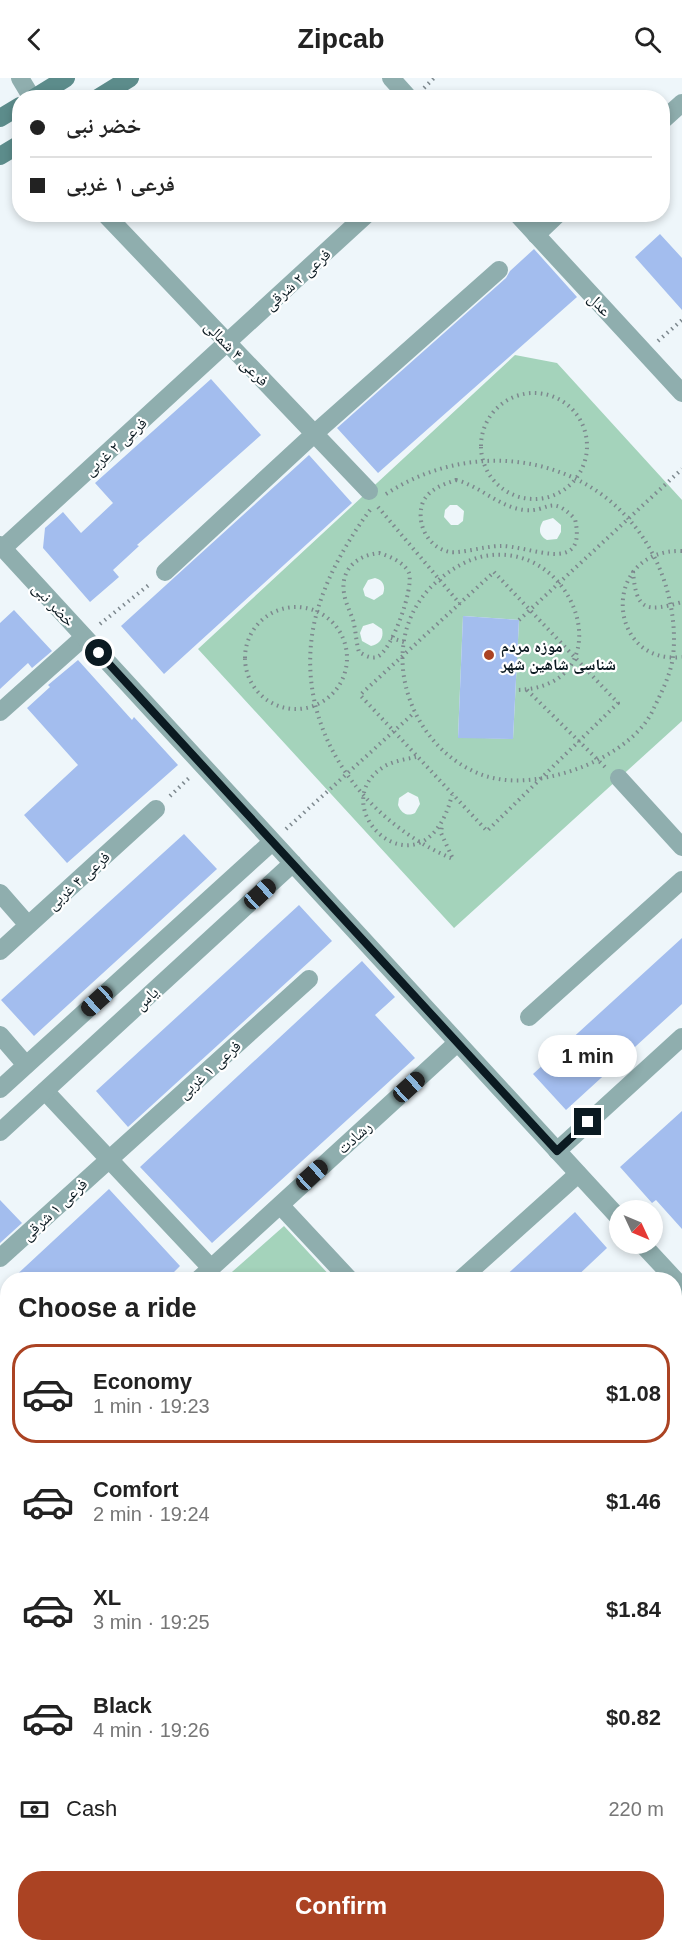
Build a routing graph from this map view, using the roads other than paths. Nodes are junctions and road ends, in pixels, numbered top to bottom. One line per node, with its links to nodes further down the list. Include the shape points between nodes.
1 (66, 78): 4 (main road)
2 (130, 78): 5 (main road)
3 (391, 78): 6 (street)
4 (46, 90)
5 (111, 90)
6 (402, 90)
7 (682, 103): 8 (street)
8 (670, 114)
9 (113, 222): 15 (street, فرعی ۴ شمالی)
10 (359, 222): 15 (street, فرعی ۲ شرقی)
11 (525, 222): 13 (street, عدل)
12 (549, 222): 13 (street)
13 (536, 234): 16 (street, عدل)
14 (499, 270): 17 (street)
15 (227, 343): 17 (street, فرعی ۴ شمالی); 19 (street, فرعی ۲ غربی)
16 (682, 393)
17 (314, 434): 18 (street, فرعی ۴ شمالی); 20 (street)
18 (376, 493)
19 (1, 547): 21 (street, خضر نبی)
20 (165, 572)
21 (84, 637): 22 (street); 25 (street, خضر نبی)
22 (0, 711)
23 (619, 778): 26 (street)
24 (156, 809): 30 (street, فرعی ۴ غربی)
25 (272, 842): 27 (street, خضر نبی); 37 (street, یاس)
26 (682, 847)
27 (293, 863): 36 (street, خضر نبی); 39 (street, یاس)
28 (682, 880): 33 (street)
29 (0, 893): 30 (street)
30 (28, 925): 31 (street, فرعی ۴ غربی)
31 (0, 951)
32 (309, 979): 42 (street, فرعی ۱ غربی)
33 (529, 1017)
34 (0, 1035): 37 (street)
35 (682, 1037): 41 (street)
36 (458, 1043): 41 (street, خضر نبی); 44 (street, رشادت)
37 (26, 1065): 38 (street, یاس)
38 (0, 1089)
39 (45, 1091): 40 (street, یاس); 42 (street)
40 (0, 1132)
41 (557, 1151): 43 (street, خضر نبی)
42 (109, 1159): 47 (street, فرعی ۱ شرقی); 48 (street)
43 (578, 1174): 45 (street, خضر نبی); 51 (street)
44 (280, 1205): 49 (street, رشادت); 50 (street)
45 (609, 1207)
46 (651, 1254): 52 (street)
47 (0, 1258)
48 (203, 1272)
49 (207, 1272)
50 (343, 1272)
51 (469, 1272)
52 (668, 1272)

